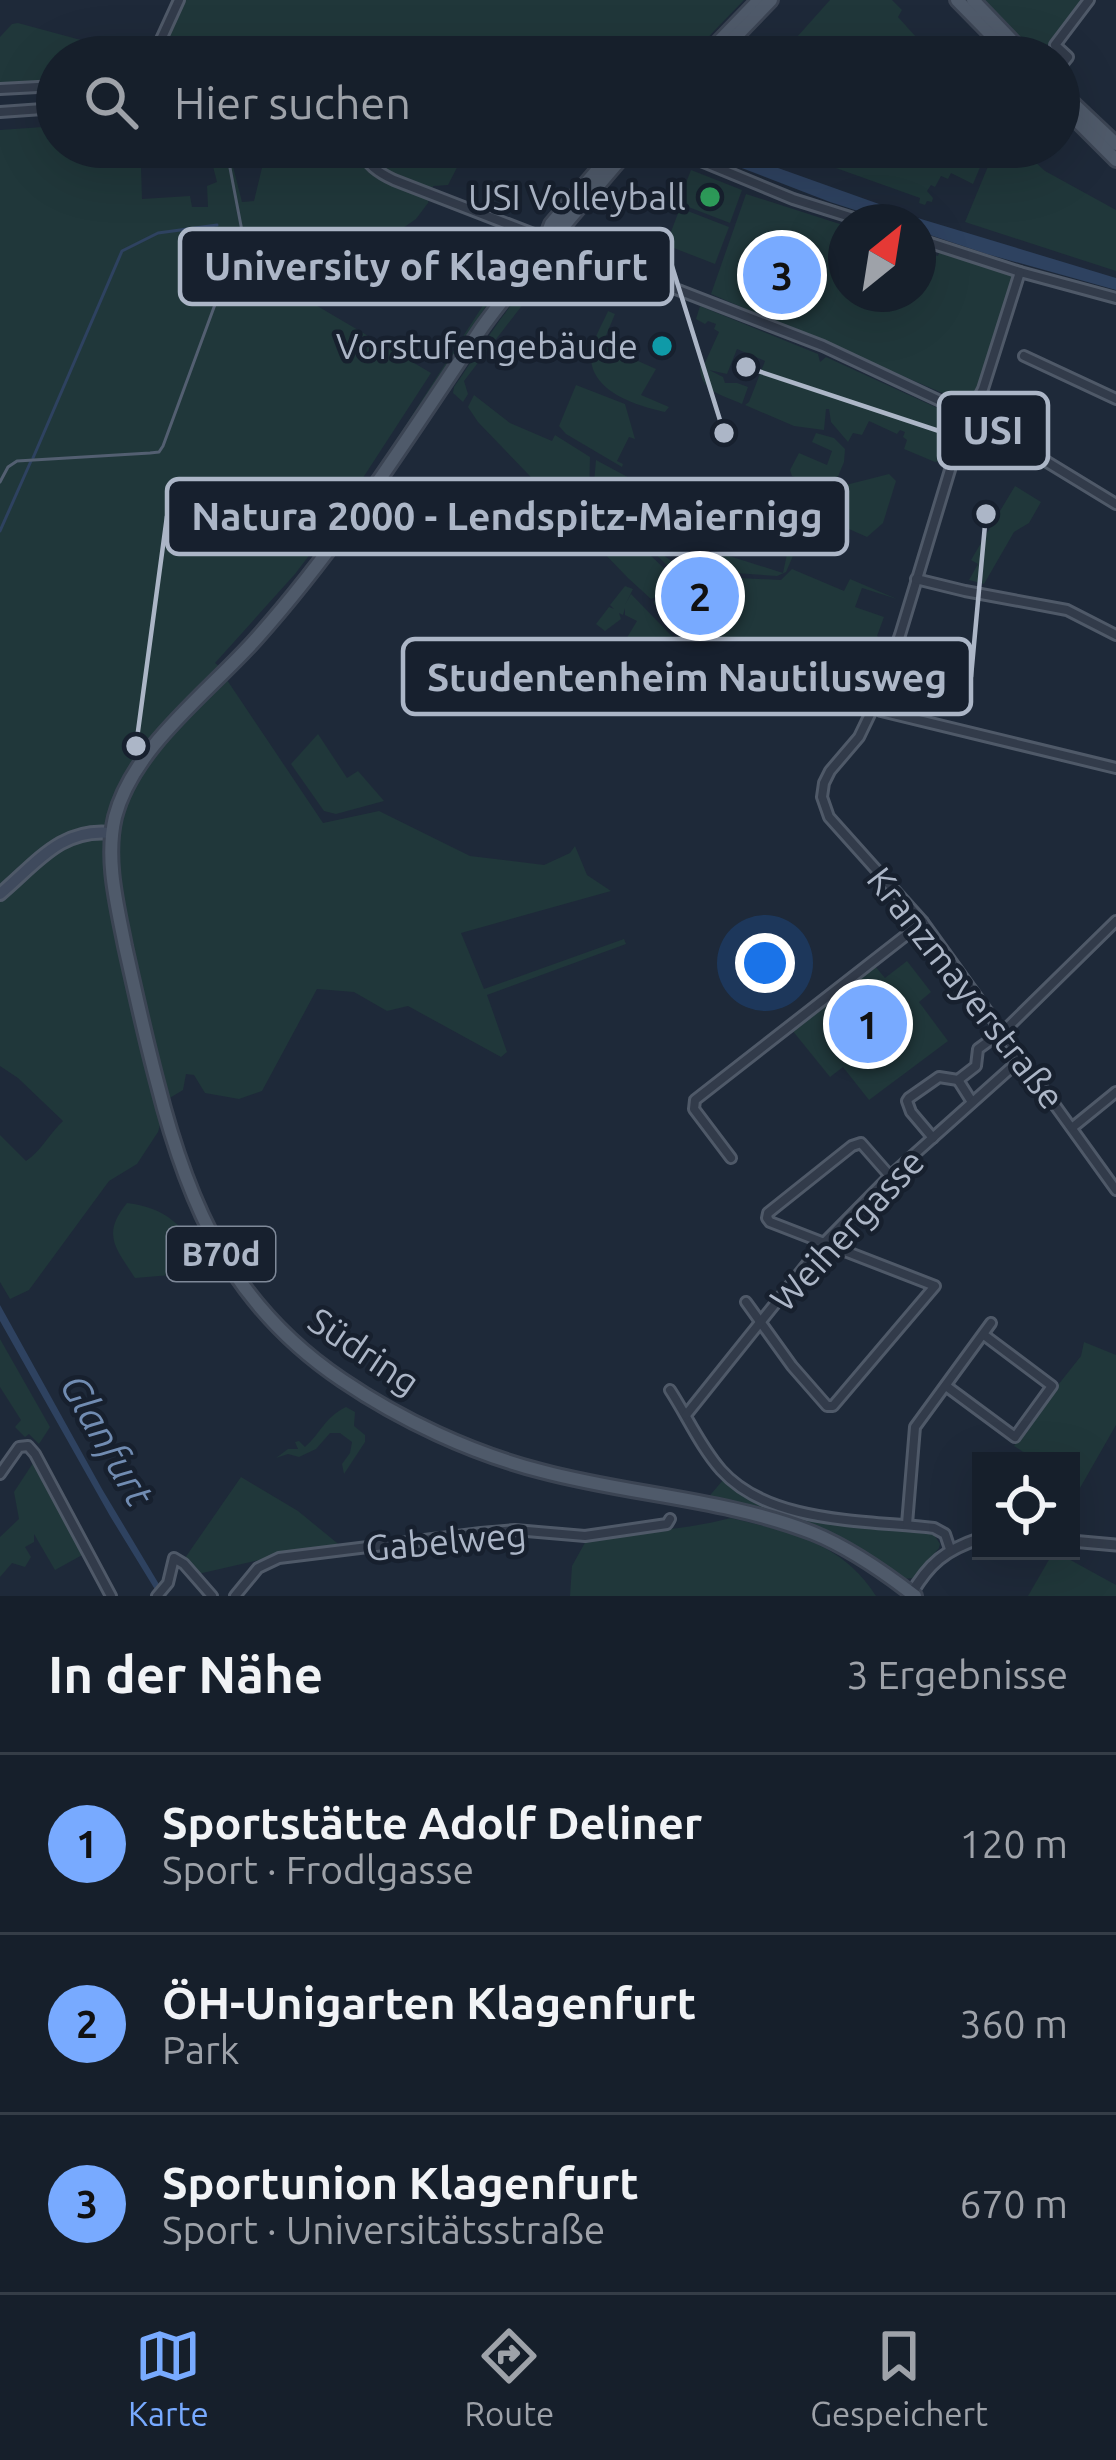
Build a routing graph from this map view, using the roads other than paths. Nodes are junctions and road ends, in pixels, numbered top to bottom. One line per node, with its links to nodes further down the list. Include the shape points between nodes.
1 (179, 0): 7 (street)
2 (759, 0): 8 (main road)
3 (771, 0): 9 (main road)
4 (957, 0): 10 (main road)
5 (973, 0): 11 (main road)
6 (1089, 0): 12 (street)
7 (163, 36)
8 (724, 36)
9 (736, 36)
10 (992, 36)
11 (1008, 36)
12 (1061, 36)
13 (36, 87): 14 (street)
14 (0, 89)
15 (36, 109): 17 (street)
16 (1080, 110): 19 (main road)
17 (0, 112)
18 (1080, 124): 20 (main road)
19 (1116, 144)
20 (1116, 160)
21 (375, 168): 26 (street)
22 (599, 168): 26 (main road, B70d)
23 (613, 168): 26 (main road, B70d)
24 (712, 168): 25 (street)
25 (828, 209)
26 (545, 240): 32 (street, via 823,346); 38 (main road, B70d, via 353,520 136,769)
27 (936, 245): 28 (street)
28 (1020, 272): 29 (street); 32 (street)
29 (1116, 298)
30 (1024, 356): 31 (street)
31 (1116, 399)
32 (970, 415): 33 (street); 34 (street)
33 (1116, 504)
34 (916, 579): 35 (street, via 1066,610); 36 (street)
35 (1116, 635)
36 (874, 706): 37 (street); 41 (street, Kranzmayerstraße, via 822,797 829,817)
37 (1116, 768)
38 (112, 833): 39 (main road, via 70,836); 67 (main road, Südring / B70d, via 117,905 176,1150 192,1198 252,1305 339,1378 430,1429 543,1472 812,1533)
39 (0, 894)
40 (1116, 921): 42 (street)
41 (923, 922): 42 (street, Kranzmayerstraße); 49 (street, via 695,1100)
42 (1000, 1031): 43 (street, Kranzmayerstraße); 44 (street)
43 (1022, 1058): 46 (street, Weihergasse); 47 (street, Kranzmayerstraße)
44 (958, 1080): 46 (street); 48 (street, via 939,1077 907,1101)
45 (1116, 1092): 47 (street)
46 (971, 1102): 48 (street, Weihergasse)
47 (1072, 1127): 51 (street, Kranzmayerstraße)
48 (933, 1138): 50 (street, Weihergasse)
49 (730, 1158)
50 (890, 1176): 52 (street, Weihergasse); 52 (street, via 861,1143 768,1213 770,1222)
51 (1116, 1190)
52 (823, 1244): 55 (street, Weihergasse); 55 (street, via 935,1286 833,1406)
53 (746, 1302): 55 (street)
54 (991, 1323): 56 (street)
55 (760, 1324): 59 (street, Weihergasse)
56 (984, 1335): 57 (street); 57 (street, via 1052,1386 1015,1436)
57 (946, 1387): 62 (street, via 915,1427)
58 (670, 1390): 59 (street)
59 (686, 1415): 62 (street, via 714,1462 756,1498 804,1513)
60 (0, 1474): 68 (street, via 28,1446)
61 (670, 1520): 71 (street, Gabelweg, via 584,1536 515,1530 297,1555 267,1562)
62 (907, 1525): 66 (street, via 940,1530)
63 (972, 1541): 66 (street)
64 (1080, 1541): 65 (street)
65 (1116, 1545)
66 (950, 1549): 67 (street)
67 (912, 1595)
68 (111, 1596)
69 (157, 1596): 70 (street, via 174,1558)
70 (212, 1596)
71 (235, 1596)

